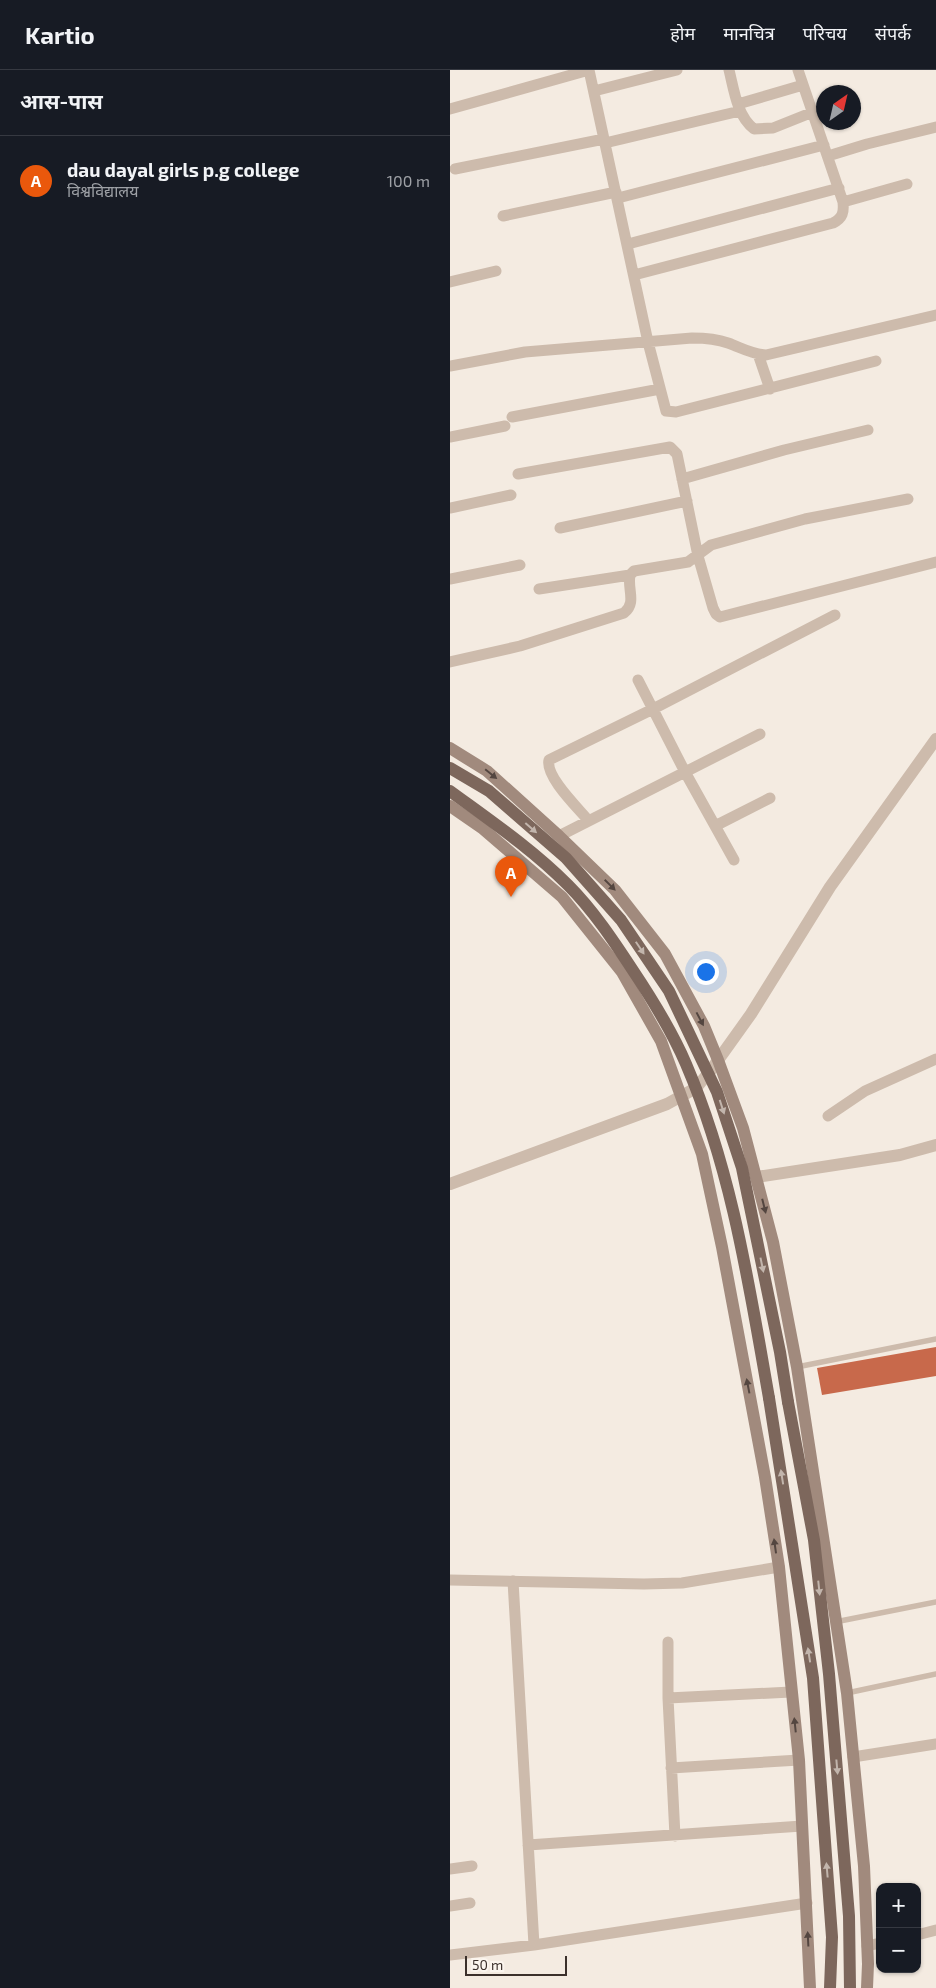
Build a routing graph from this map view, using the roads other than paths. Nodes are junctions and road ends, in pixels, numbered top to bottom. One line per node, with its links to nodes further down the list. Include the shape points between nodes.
1 (677, 70): 5 (street)
2 (729, 70): 6 (street)
3 (798, 70): 4 (street)
4 (803, 85): 6 (street); 8 (street)
5 (594, 91): 7 (street, via 589,70); 10 (street)
6 (739, 108): 8 (street, via 748,125 762,130); 10 (street)
7 (450, 109)
8 (813, 112): 11 (street)
9 (936, 127): 12 (street)
10 (605, 141): 13 (street); 16 (street)
11 (824, 145): 12 (street); 16 (street)
12 (828, 156): 15 (street)
13 (455, 169)
14 (907, 184): 17 (street)
15 (839, 188): 17 (street); 19 (street)
16 (617, 195): 18 (street); 19 (street)
17 (843, 202): 21 (street, via 842,215 833,223)
18 (503, 216)
19 (628, 244): 21 (street)
20 (496, 271): 22 (street)
21 (634, 275): 24 (street)
22 (450, 282)
23 (936, 315): 25 (street)
24 (648, 342): 25 (street, via 702,338 729,343); 27 (street, via 525,352); 28 (street)
25 (758, 354): 29 (street)
26 (876, 361): 29 (street)
27 (450, 366)
28 (660, 389): 29 (street, via 666,411 671,413); 30 (street)
29 (770, 389)
30 (512, 417)
31 (505, 426): 33 (street)
32 (868, 430): 35 (street)
33 (450, 437)
34 (518, 474): 35 (street, via 670,447 677,454)
35 (682, 479): 38 (street)
36 (511, 495): 39 (street)
37 (908, 499): 41 (street, via 805,519 711,545)
38 (687, 501): 40 (street); 41 (street)
39 (450, 508)
40 (560, 528)
41 (698, 556): 42 (street, via 713,608 720,617); 44 (street, via 688,562 634,571)
42 (936, 562)
43 (520, 565): 45 (street)
44 (630, 575): 46 (street); 48 (street, via 631,602 624,613 520,646)
45 (450, 579)
46 (539, 589)
47 (835, 615): 50 (street)
48 (450, 662)
49 (638, 680): 50 (street)
50 (653, 709): 55 (street); 59 (street, via 549,760 551,775)
51 (760, 734): 55 (street)
52 (936, 739): 64 (street, via 830,887 751,1014)
53 (450, 748): 61 (main road, one-way to 61, via 487,771)
54 (450, 768): 101 (main road, one-way to 101, bridge, via 488,791 566,858 621,920 669,991 717,1092 742,1168 814,1540 829,1674 849,1916)
55 (685, 772): 59 (street); 60 (street)
56 (450, 791): 100 (main road, one-way to 56, bridge, via 832,1937 813,1678 741,1240 716,1142 682,1055 652,1000 610,936 569,886 528,847)
57 (770, 798): 60 (street)
58 (450, 806): 65 (main road, via 496,840 562,897 622,972 661,1041)
59 (588, 820): 61 (street)
60 (715, 826): 62 (street)
61 (559, 836): 64 (main road, one-way to 64, via 615,890 665,954 704,1026)
62 (734, 860)
63 (936, 1058): 66 (street, via 865,1091)
64 (718, 1060): 65 (street, via 696,1088); 68 (main road)
65 (683, 1096): 69 (street); 72 (main road, one-way to 65, via 765,1477 720,1237 702,1154)
66 (828, 1116)
67 (936, 1145): 68 (street, via 900,1155)
68 (757, 1177): 71 (main road, one-way to 71)
69 (450, 1184)
70 (936, 1339): 71 (lane)
71 (797, 1367): 76 (main road)
72 (778, 1567): 74 (street, via 682,1582); 79 (main road)
73 (450, 1580): 74 (street)
74 (513, 1581): 88 (street)
75 (936, 1602): 76 (lane)
76 (835, 1622): 80 (main road)
77 (668, 1642): 81 (street)
78 (936, 1674): 80 (lane)
79 (791, 1692): 81 (street); 84 (main road, one-way to 79)
80 (847, 1693): 83 (main road)
81 (668, 1698): 85 (street)
82 (936, 1744): 83 (street)
83 (853, 1756): 96 (main road)
84 (799, 1760): 85 (street); 86 (main road)
85 (671, 1768): 87 (street)
86 (802, 1826): 87 (street); 91 (main road)
87 (675, 1836): 88 (street)
88 (528, 1845): 97 (street)
89 (472, 1866): 90 (street)
90 (450, 1869)
91 (806, 1902): 97 (street); 99 (main road, one-way to 91)
92 (470, 1903): 93 (street)
93 (450, 1906)
94 (936, 1930): 95 (street)
95 (921, 1934)
96 (874, 1944): 102 (main road)
97 (534, 1946): 98 (street)
98 (450, 1955)
99 (810, 1988)
100 (830, 1988)
101 (850, 1988)
102 (867, 1988)

